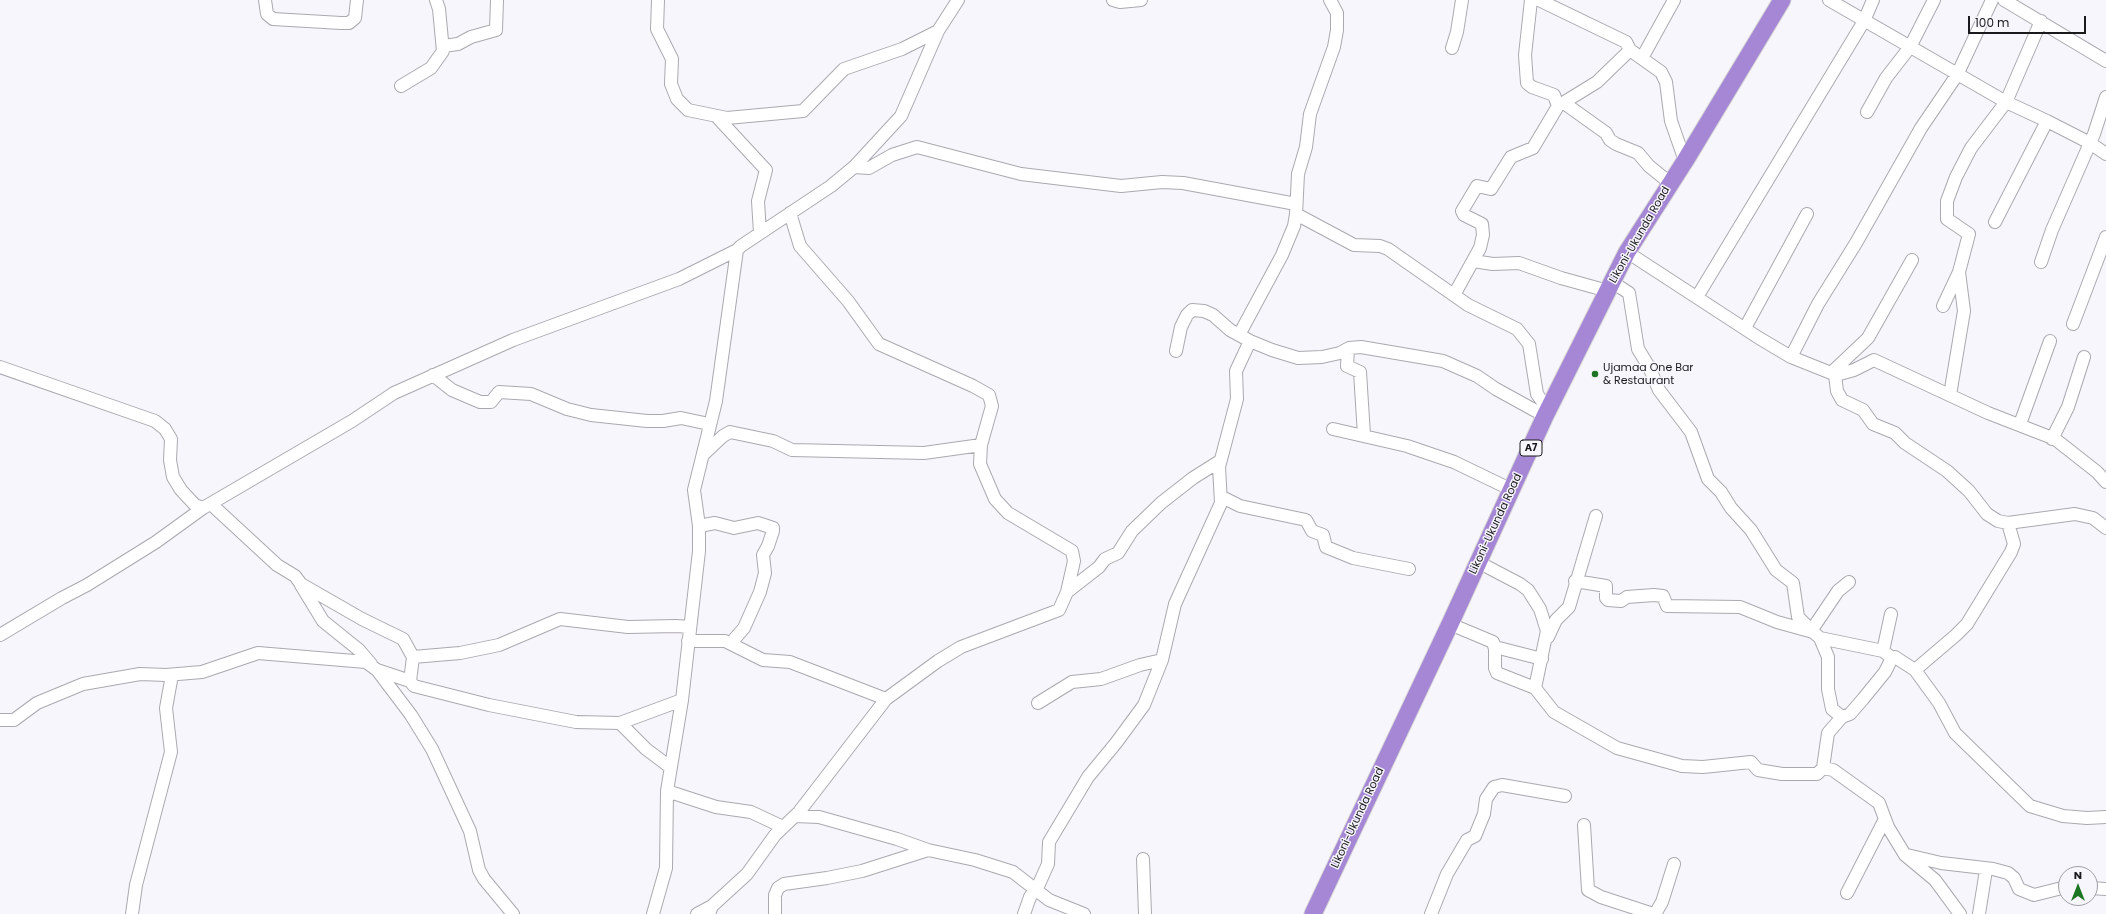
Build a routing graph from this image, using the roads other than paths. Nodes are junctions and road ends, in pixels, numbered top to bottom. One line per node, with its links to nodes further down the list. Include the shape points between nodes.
1 (265, 0): 2 (street, via 267,14 273,19 341,23 349,23 355,18)
2 (356, 0)
3 (436, 0): 23 (street)
4 (497, 0): 23 (street, via 496,30 471,37 458,44)
5 (658, 0): 35 (street, via 657,29 672,59 671,84 675,95 688,110)
6 (958, 0): 22 (street)
7 (1113, 0): 8 (street)
8 (1141, 0)
9 (1330, 0): 42 (street, via 1337,13 1337,30 1334,47 1310,114 1306,147 1298,174)
10 (1462, 0): 25 (street)
11 (1531, 0): 33 (street, via 1525,55 1527,83 1554,95)
12 (1539, 0): 26 (street, via 1626,42)
13 (1674, 0): 27 (street)
14 (1782, 0): 39 (highway, Likoni-Ukunda Road / A7)
15 (1829, 0): 20 (street)
16 (1873, 0): 20 (street)
17 (1934, 0): 24 (street)
18 (1992, 0): 29 (street)
19 (2004, 0): 21 (street)
20 (1864, 21): 24 (street); 56 (street)
21 (2041, 21): 28 (street); 32 (street)
22 (938, 31): 35 (street, via 902,49 844,69 803,111); 40 (street, via 901,116)
23 (442, 46): 30 (street, via 441,55 431,68)
24 (1910, 47): 29 (street); 34 (street, via 1886,78)
25 (1452, 48)
26 (1630, 50): 27 (street); 33 (street, via 1597,82)
27 (1642, 58): 39 (street, via 1665,77 1671,121)
28 (2106, 61)
29 (1957, 75): 32 (street); 64 (street, via 1921,128 1818,304)
30 (401, 86)
31 (2106, 97): 37 (street)
32 (2006, 102): 36 (street); 53 (street, via 1971,148 1947,201 1947,219 1969,234)
33 (1561, 105): 41 (street, via 1606,133 1616,144 1638,153); 51 (street, via 1533,148 1512,157 1491,189 1477,186 1462,208 1464,215 1482,224 1481,241)
34 (1867, 112)
35 (718, 117): 46 (street, via 766,170 758,201)
36 (2047, 121): 37 (street); 45 (street)
37 (2090, 143): 38 (street); 52 (street, via 2052,230)
38 (2106, 154)
39 (1686, 161): 41 (highway, Likoni-Ukunda Road / A7)
40 (854, 167): 42 (street, via 869,168 892,155 917,147 1021,174 1121,186 1162,182 1183,183); 43 (street, via 831,186)
41 (1670, 183): 49 (highway, Likoni-Ukunda Road / A7)
42 (1296, 209): 55 (street, via 1354,245 1380,246 1388,249); 60 (street, via 1290,237)
43 (790, 213): 46 (street); 76 (street, via 800,246 848,301 879,344 989,395 992,406)
44 (1807, 214): 59 (street)
45 (1996, 222)
46 (760, 233): 48 (street)
47 (2106, 237): 58 (street)
48 (737, 250): 68 (street, via 679,279 513,340); 71 (street, via 716,401)
49 (1627, 252): 54 (highway, Likoni-Ukunda Road / A7); 56 (street)
50 (1912, 260): 67 (street, via 1868,338)
51 (1473, 261): 54 (street, via 1493,264 1519,263 1561,278); 55 (street)
52 (2041, 262)
53 (1959, 272): 57 (street); 69 (street, via 1964,311)
54 (1610, 286): 70 (highway, Likoni-Ukunda Road / A7); 96 (street, via 1629,293 1638,349 1659,390 1691,432 1708,479 1751,530 1776,570 1794,583 1798,617)
55 (1454, 295): 70 (street, via 1468,305 1517,329 1525,337 1532,354 1537,394)
56 (1697, 297): 59 (street)
57 (1943, 306)
58 (2073, 324)
59 (1745, 328): 64 (street)
60 (1245, 338): 62 (street, via 1284,354 1305,358 1322,357); 63 (street, via 1230,330 1209,312 1192,310 1181,327); 78 (street, via 1236,371 1238,393)
61 (2050, 341): 72 (street)
62 (1348, 349): 70 (street, via 1365,347 1445,362 1477,376 1496,389); 74 (street, via 1347,366 1360,372)
63 (1176, 351)
64 (1791, 357): 67 (street)
65 (2084, 357): 75 (street, via 2068,407)
66 (0, 367): 82 (street, via 155,421 165,429 171,439 170,460 174,477 195,505)
67 (1833, 374): 69 (street, via 1851,371 1874,360); 84 (street, via 1836,391 1842,400 1863,410 1873,424 1896,433 1905,443 1947,471 1969,491 1987,514)
68 (433, 375): 71 (street, via 452,390 480,402 491,402 499,392 531,394 567,409 592,415 647,422 681,418); 82 (street, via 394,393 352,422)
69 (1950, 395): 72 (street)
70 (1547, 411): 80 (highway, Likoni-Ukunda Road / A7)
71 (709, 424): 77 (street)
72 (2020, 424): 75 (street)
73 (1333, 429): 74 (street)
74 (1364, 435): 80 (street, via 1454,462)
75 (2052, 439): 79 (street, via 2064,445)
76 (981, 445): 77 (street, via 924,453 792,450 773,441 730,432); 92 (street, via 980,464 998,504 1008,513 1073,552)
77 (705, 453): 85 (street, via 694,490)
78 (1220, 461): 81 (street); 92 (street, via 1161,503 1132,531 1118,554 1105,559)
79 (2106, 482)
80 (1512, 490): 87 (highway, Likoni-Ukunda Road / A7)
81 (1222, 497): 88 (street, via 1240,506 1306,520 1312,531 1323,535 1326,546 1352,558); 105 (street, via 1220,508 1192,563 1175,604)
82 (207, 506): 91 (street, via 277,565 295,576); 97 (street, via 100,578)
83 (1596, 516): 89 (street)
84 (2008, 523): 86 (street, via 2075,514 2093,518); 107 (street, via 2014,544 2011,552 1967,624)
85 (700, 526): 95 (street); 100 (street, via 715,523 734,528 758,523 773,528 763,555 765,573 760,592 744,628)
86 (2106, 528)
87 (1478, 562): 94 (highway, Likoni-Ukunda Road / A7); 99 (street, via 1515,580 1528,590 1546,622)
88 (1410, 569)
89 (1575, 581): 96 (street, via 1606,586 1608,600 1621,601 1628,597 1654,595 1663,596 1667,606 1740,607); 99 (street, via 1569,606 1555,621)
90 (1849, 582): 96 (street, via 1838,591)
91 (301, 584): 103 (street, via 362,619 399,635); 106 (street, via 324,621 359,650)
92 (1068, 592): 111 (street, via 1060,610 960,647)
93 (1891, 614): 102 (street)
94 (1450, 624): 101 (street, via 1493,642); 143 (highway, Likoni-Ukunda Road / A7)
95 (690, 627): 98 (street); 103 (street, via 628,627 560,619 499,646)
96 (1814, 634): 102 (street); 114 (street, via 1828,657 1828,689 1832,709)
97 (0, 635)
98 (688, 640): 100 (street, via 719,640); 112 (street)
99 (1546, 642): 104 (street)
100 (731, 643): 111 (street, via 763,660 790,662)
101 (1495, 646): 104 (street); 110 (street, via 1497,673)
102 (1887, 655): 107 (street, via 1895,657); 114 (street, via 1886,672 1850,714)
103 (413, 657): 109 (street)
104 (1542, 659): 110 (street)
105 (1162, 660): 113 (street, via 1101,679 1072,682); 132 (street, via 1144,705 1088,777 1049,842 1048,864)
106 (374, 667): 108 (street, via 359,661 258,653 216,669); 109 (street); 136 (street, via 411,715 432,749 470,830 479,870)
107 (1915, 670): 122 (street, via 1939,703 1955,733 2030,806 2063,816)
108 (172, 675): 115 (street, via 140,674 83,684 37,703 14,720); 135 (street, via 166,708 171,752 136,885)
109 (410, 681): 116 (street, via 414,686 489,705 576,722)
110 (1536, 688): 118 (street, via 1554,712 1617,748 1669,763 1703,767 1751,762 1758,770 1782,774 1817,774)
111 (886, 698): 121 (street)
112 (682, 700): 116 (street); 117 (street)
113 (1038, 703)
114 (1842, 717): 118 (street, via 1828,733)
115 (0, 720)
116 (620, 723): 117 (street, via 646,749)
117 (670, 767): 119 (street)
118 (1823, 768): 123 (street, via 1833,770 1879,803)
119 (667, 791): 125 (street, via 716,807 751,812); 137 (street, via 666,868)
120 (1565, 796): 144 (street, via 1500,784 1494,787 1486,799 1484,814 1475,836 1467,840 1447,874)
121 (795, 816): 125 (street); 126 (street, via 835,822)
122 (2106, 817)
123 (1885, 819): 127 (street); 133 (street)
124 (1584, 825): 145 (street, via 1588,890 1601,897)
125 (783, 827): 134 (street, via 747,874)
126 (928, 850): 132 (street, via 975,860 1013,872); 139 (street, via 862,870 784,884 778,888 775,895)
127 (1905, 855): 130 (street); 146 (street, via 1935,880)
128 (1143, 858): 142 (street)
129 (1674, 864): 145 (street, via 1662,902)
130 (1986, 870): 131 (street, via 2008,873 2014,878 2019,889 2034,895); 147 (street)
131 (2058, 889)
132 (1035, 890): 140 (street); 141 (street, via 1049,900)
133 (1847, 893)
134 (711, 910): 138 (street)
135 (132, 914)
136 (513, 914)
137 (653, 914)
138 (697, 914)
139 (775, 914)
140 (1024, 914)
141 (1084, 914)
142 (1145, 914)
143 (1313, 914)
144 (1431, 914)
145 (1654, 914)
146 (1960, 914)
147 (1979, 914)

